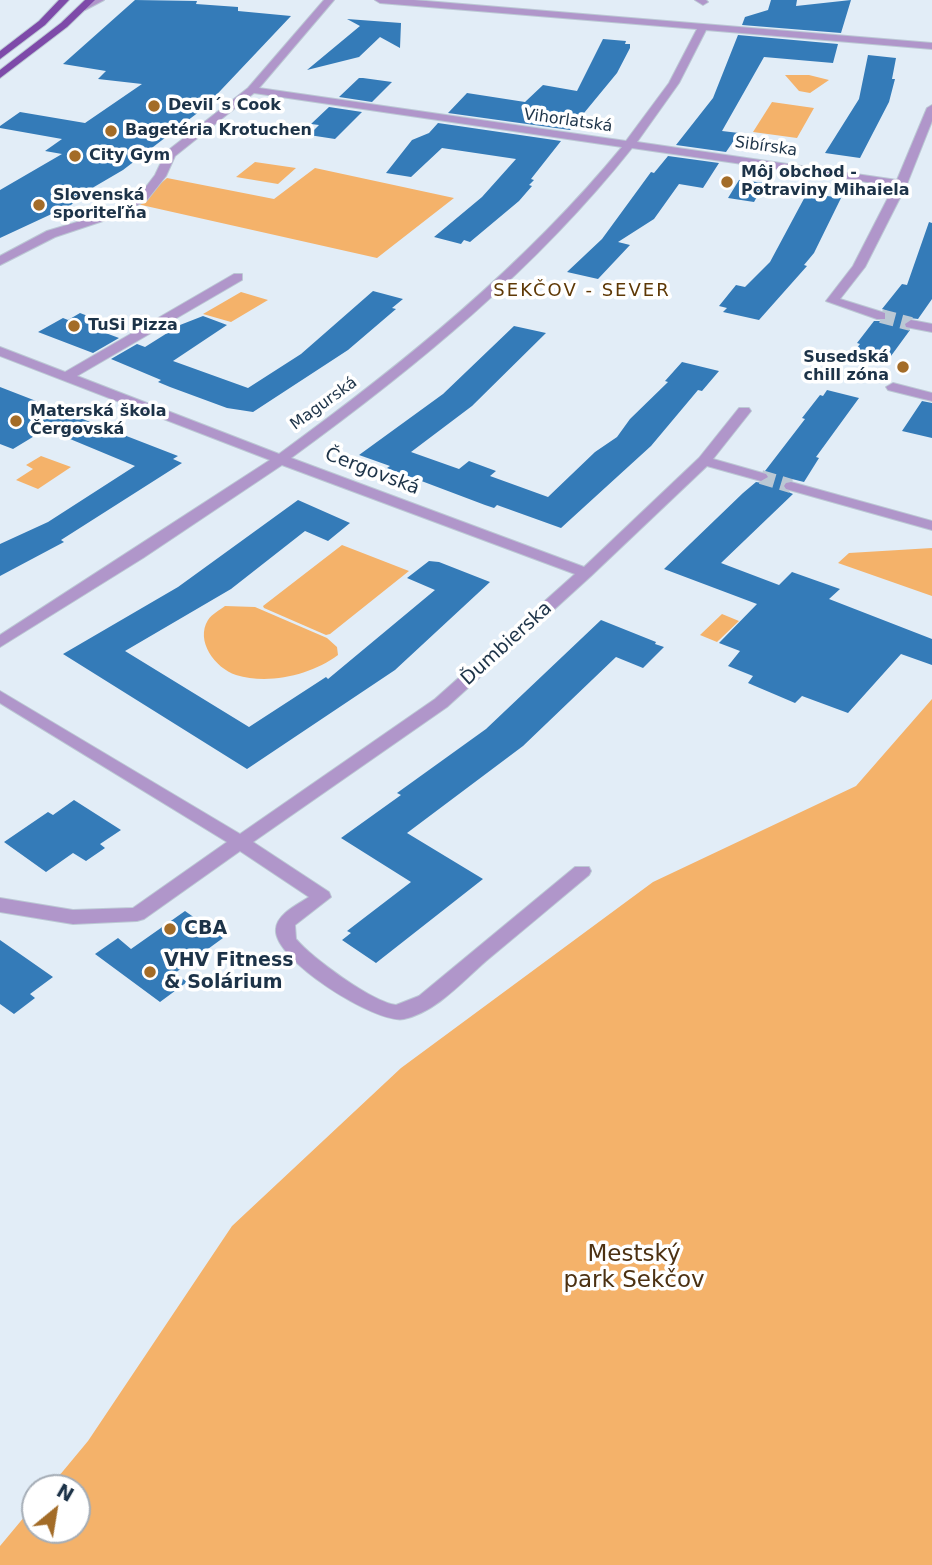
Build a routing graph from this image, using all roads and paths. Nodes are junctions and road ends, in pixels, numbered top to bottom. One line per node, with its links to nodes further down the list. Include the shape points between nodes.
1 (64, 0): 9 (main road)
2 (90, 0): 6 (main road)
3 (99, 0): 6 (street)
4 (329, 0): 11 (street)
5 (380, 0): 7 (street)
6 (82, 8): 10 (main road)
7 (703, 27): 8 (street); 13 (street, Vihorlatská, via 674,83)
8 (932, 46)
9 (0, 56)
10 (0, 75)
11 (252, 90): 13 (street, Vihorlatská); 17 (street, via 170,154 143,198 108,216 51,234)
12 (932, 108): 14 (street)
13 (627, 145): 16 (street, Sibírska); 27 (street, Magurská, via 576,209 482,300 395,375)
14 (916, 147): 15 (street); 16 (street)
15 (932, 150)
16 (901, 184): 19 (street, via 859,267 832,301)
17 (0, 261)
18 (238, 277): 23 (street)
19 (881, 316)
20 (911, 324): 21 (street)
21 (932, 328)
22 (0, 351): 23 (street, Čergovská)
23 (66, 377): 27 (street, Čergovská)
24 (897, 388): 25 (street)
25 (932, 397)
26 (744, 411): 28 (street, Ďumbierska)
27 (279, 458): 32 (street, Čergovská); 33 (street, Magurská)
28 (705, 461): 29 (street); 32 (street, Ďumbierska)
29 (761, 477)
30 (791, 485): 31 (street)
31 (932, 526)
32 (586, 573): 35 (street, Ďumbierska, via 441,703)
33 (0, 642)
34 (0, 696): 35 (street)
35 (240, 842): 36 (street, via 322,897 288,921 288,944 314,967 389,1012 412,1010 426,1001); 37 (street, Ďumbierska, via 137,914 73,917)
36 (582, 871)
37 (0, 905)

